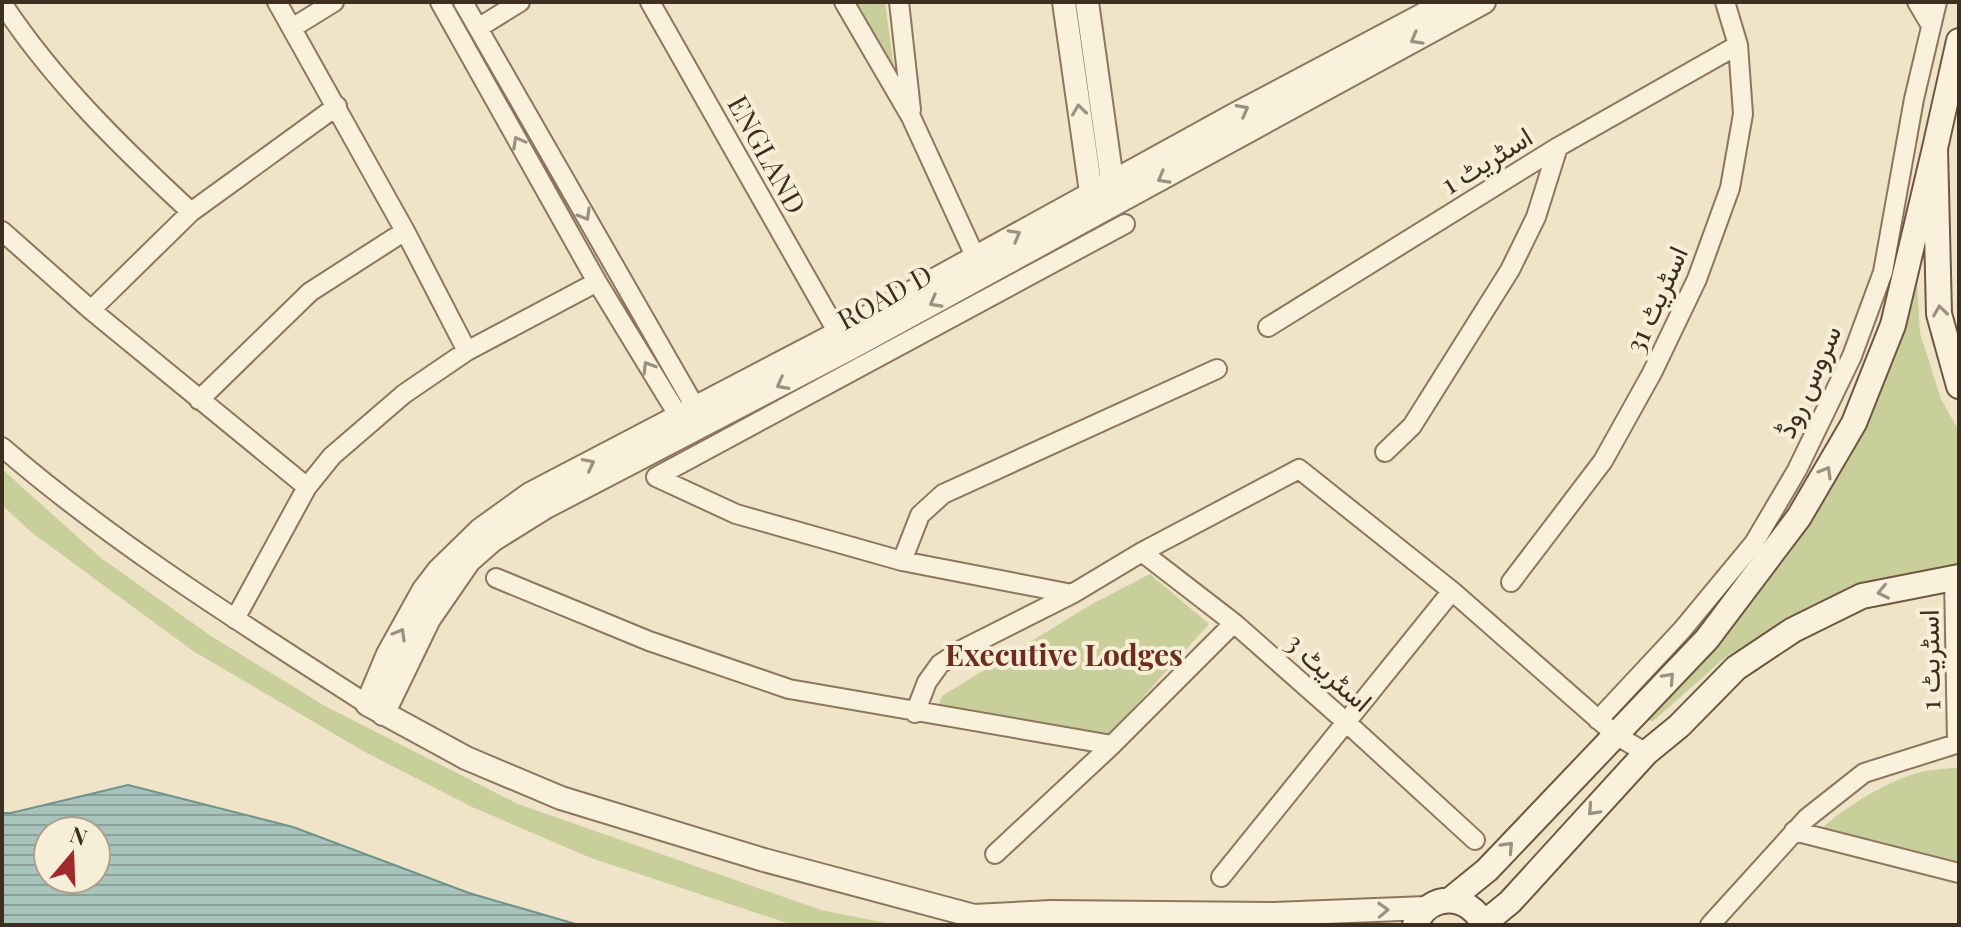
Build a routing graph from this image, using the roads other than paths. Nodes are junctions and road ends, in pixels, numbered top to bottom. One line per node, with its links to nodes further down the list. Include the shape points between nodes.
1 (277, 2): 18 (street)
2 (334, 2): 18 (street)
3 (440, 2): 32 (street, one-way to 3)
4 (463, 2): 19 (street)
5 (520, 2): 19 (street)
6 (650, 2): 35 (street, ENGLAND)
7 (844, 2): 23 (street)
8 (899, 2): 23 (street)
9 (1064, 2): 27 (street, one-way to 9)
10 (1087, 2): 26 (street)
11 (1447, 2): 26 (street, ROAD D, one-way to 11)
12 (1484, 2): 26 (street, ROAD D, one-way to 26)
13 (1725, 2): 21 (street, اسٹریٹ 31)
14 (1917, 2): 17 (street)
15 (1937, 2): 17 (street, سروس روڈ)
16 (2, 3): 28 (street, via 57,78)
17 (1930, 24): 56 (street, سروس روڈ, via 1883,272 1845,370 1797,470 1754,543)
18 (292, 28): 22 (street)
19 (478, 28): 40 (street, one-way to 40)
20 (1959, 41): 25 (main road)
21 (1738, 45): 24 (street, اسٹریٹ 1); 48 (street, اسٹریٹ 31, via 1743,114 1730,188 1697,279 1603,461)
22 (337, 106): 28 (street); 30 (street)
23 (911, 117): 31 (street)
24 (1558, 147): 34 (street, اسٹریٹ 1); 42 (street, via 1536,217 1510,270 1412,426)
25 (1935, 148): 38 (main road, one-way to 25, via 1939,314); 56 (main road, one-way to 25, via 1707,639 1799,517 1854,423 1893,325)
26 (1117, 203): 27 (street, ROAD D); 45 (street, via 656,477 736,514)
27 (1093, 204): 31 (street, ROAD D, one-way to 27); 40 (street, ROAD D, one-way to 40)
28 (191, 212): 33 (street)
29 (2, 231): 33 (street)
30 (405, 231): 36 (street); 39 (street, via 310,292)
31 (975, 256): 35 (street, ROAD D)
32 (597, 282): 36 (street); 40 (street, one-way to 32)
33 (91, 310): 39 (street)
34 (1268, 327)
35 (838, 333): 40 (street, ROAD D)
36 (467, 351): 43 (street, via 359,431)
37 (1217, 369): 45 (street, via 943,494 920,515)
38 (1957, 372)
39 (199, 400): 43 (street)
40 (692, 421): 53 (street, ROAD D, via 546,507 469,561)
41 (2, 447): 51 (street, via 48,487)
42 (1385, 452)
43 (307, 487): 51 (street)
44 (1142, 552): 49 (street, via 1299,469); 50 (street); 52 (street, اسٹریٹ 3)
45 (902, 561): 50 (street)
46 (1957, 577): 57 (street, اسٹریٹ 1); 59 (main road, one-way to 59, via 1862,596 1793,630 1736,668)
47 (496, 578): 54 (street, via 649,641 789,689)
48 (1511, 582)
49 (1452, 591): 55 (street); 56 (street)
50 (1072, 594): 54 (street, via 940,664)
51 (235, 619): 53 (street)
52 (1234, 623): 55 (street, اسٹریٹ 3); 58 (street)
53 (375, 709): 66 (street, via 466,758 561,798)
54 (915, 713): 58 (street)
55 (1346, 722): 61 (street, اسٹریٹ 3); 64 (street)
56 (1607, 728): 59 (street); 65 (main road, one-way to 56, via 1487,870 1567,783)
57 (1958, 742): 60 (street, via 1864,773)
58 (1112, 745): 62 (street)
59 (1646, 753): 69 (main road, one-way to 69)
60 (1794, 831): 63 (street); 70 (street)
61 (1475, 840)
62 (995, 854)
63 (1959, 873)
64 (1221, 877)
65 (1450, 900): 67 (main road); 69 (main road, via 1467,904)
66 (974, 916): 67 (street, one-way to 67); 68 (street)
67 (1420, 916)
68 (1007, 925)
69 (1485, 925)
70 (1710, 925)

